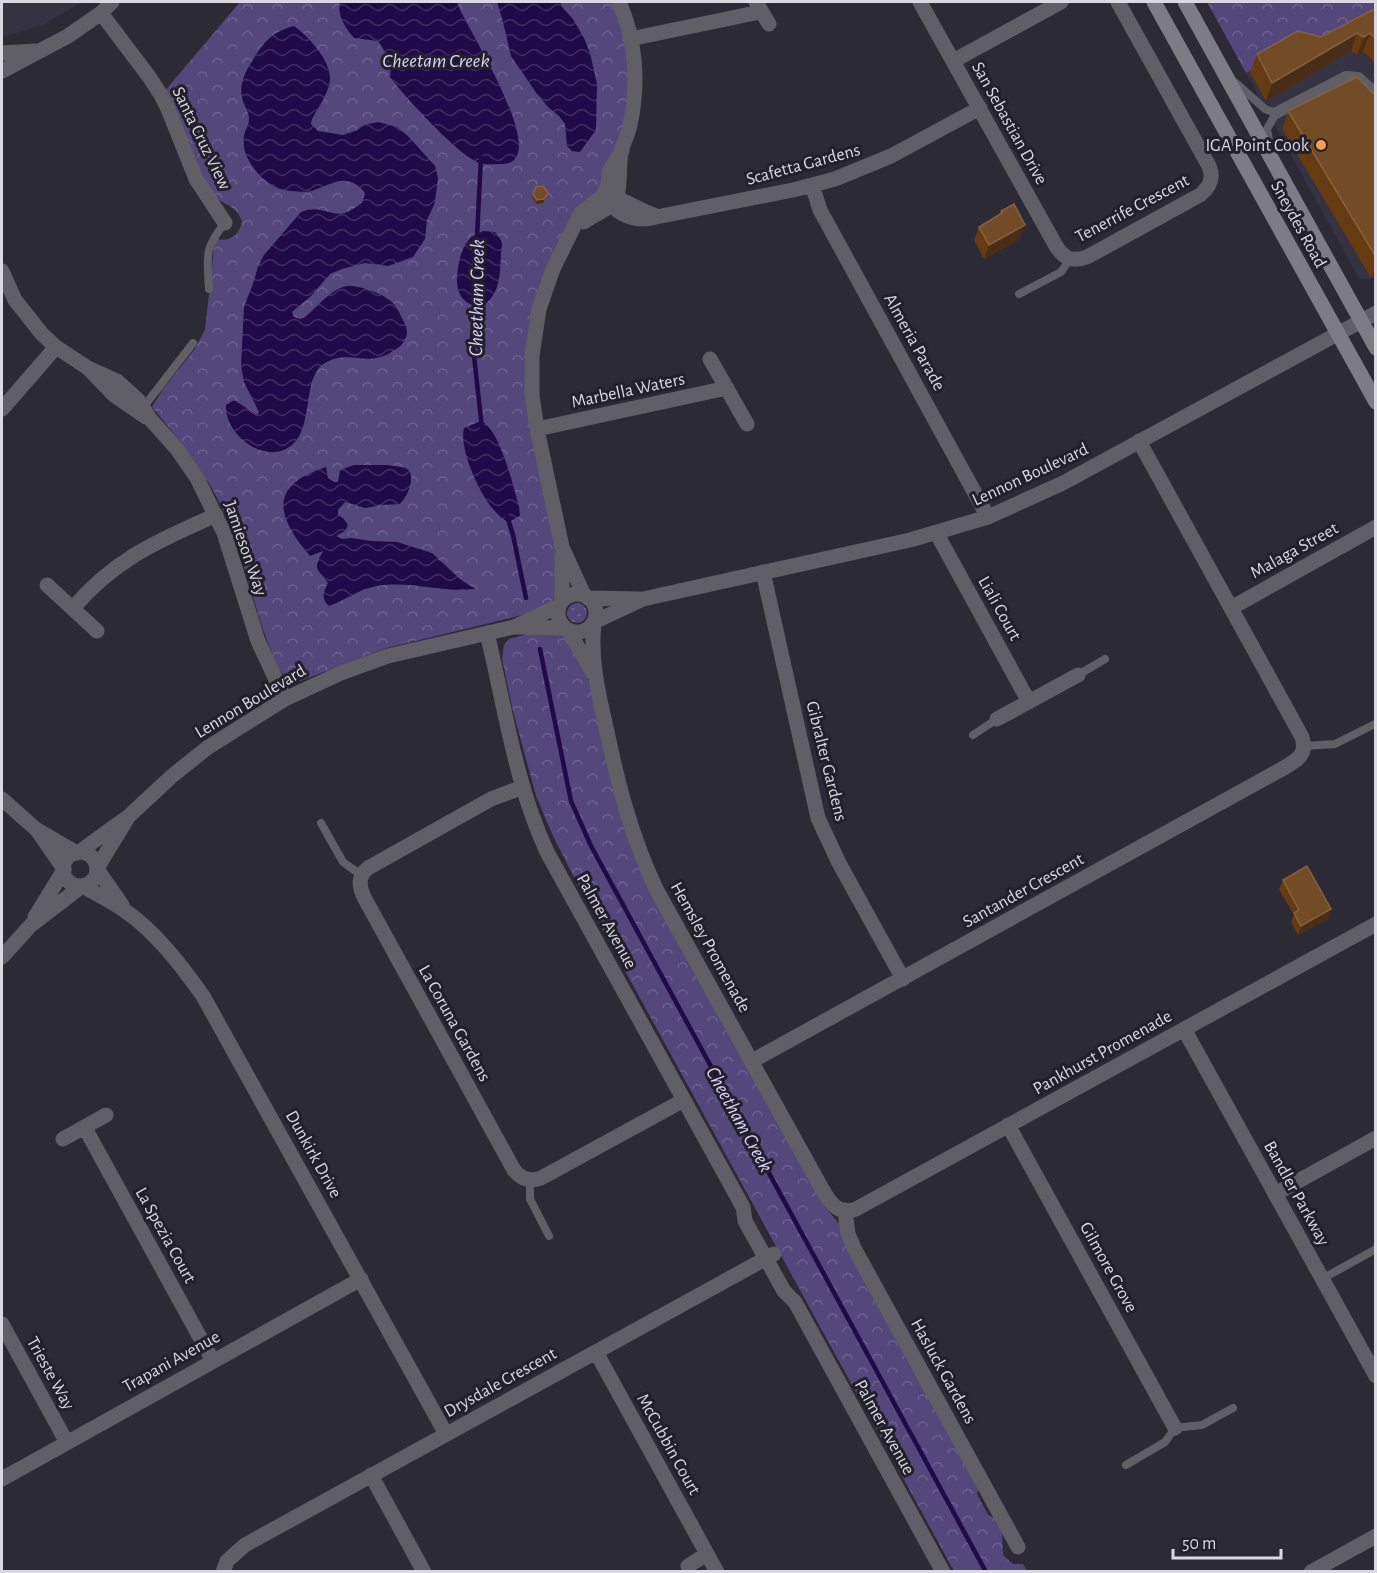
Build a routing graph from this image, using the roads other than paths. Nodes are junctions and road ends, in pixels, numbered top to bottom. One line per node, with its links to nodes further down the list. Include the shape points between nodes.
1 (112, 2): 9 (street)
2 (619, 2): 10 (street)
3 (920, 2): 13 (street, San Sebastian Drive)
4 (1061, 2): 13 (street)
5 (1118, 2): 23 (street, Tenerrife Crescent, via 1211,170 1210,185 1200,195 1087,257)
6 (1154, 2): 29 (main road, Sneydes Road)
7 (1185, 2): 14 (main road, Sneydes Road)
8 (761, 12): 10 (street)
9 (100, 13): 11 (street, via 69,36); 22 (street, Santa Cruz View, via 161,95 196,179)
10 (630, 39): 21 (street, via 634,95 622,151 609,171)
11 (38, 51): 12 (street); 15 (street)
12 (2, 53)
13 (953, 61): 17 (street, San Sebastian Drive)
14 (1222, 70): 18 (lane, via 1265,110); 19 (main road, Sneydes Road)
15 (2, 71)
16 (1376, 94): 18 (street, via 1358,78 1346,77)
17 (980, 108): 20 (street, Scafetta Gardens, via 891,156); 23 (street, San Sebastian Drive, via 1059,252)
18 (1276, 113): 19 (lane, via 1267,129)
19 (1273, 162): 28 (main road, Sneydes Road)
20 (812, 185): 21 (street, Scafetta Gardens, via 638,219 623,215); 42 (street, Almeria Parade, via 820,210)
21 (610, 199): 39 (street, via 580,214 546,286 534,335 531,375)
22 (225, 223): 25 (lane, Santa Cruz View, via 208,250)
23 (1070, 259): 26 (lane, Tenerrife Crescent, via 1061,272)
24 (2, 271): 31 (street, Jamieson Way, via 22,311)
25 (209, 289)
26 (1019, 294)
27 (1376, 313): 28 (street, Lennon Boulevard)
28 (1360, 321): 29 (street, Lennon Boulevard); 32 (main road, Sneydes Road)
29 (1339, 334): 35 (main road, Sneydes Road); 40 (street, Lennon Boulevard)
30 (193, 343): 37 (lane)
31 (56, 347): 36 (street); 37 (street, Jamieson Way, via 117,381)
32 (1376, 348)
33 (710, 358): 34 (street)
34 (727, 388): 38 (street); 39 (street, Marbella Waters)
35 (1376, 402)
36 (2, 409)
37 (145, 413): 41 (street, Jamieson Way, via 187,464)
38 (747, 424)
39 (537, 429): 45 (street)
40 (1139, 441): 42 (street, Lennon Boulevard); 52 (street)
41 (216, 515): 51 (street, via 130,556 99,580); 61 (street, Jamieson Way, via 258,641)
42 (988, 518): 44 (street, Lennon Boulevard)
43 (1376, 527): 52 (street, Malaga Street)
44 (937, 534): 46 (street, Lennon Boulevard); 62 (street, Liali Court)
45 (562, 547): 48 (street); 50 (street)
46 (763, 572): 49 (street, Lennon Boulevard); 81 (street, Gibralter Gardens, via 818,818)
47 (47, 585): 51 (street)
48 (586, 596): 49 (street, Lennon Boulevard); 50 (street, via 573,594); 53 (street, via 596,608)
49 (643, 599): 53 (street, Lennon Boulevard)
50 (561, 603): 54 (street, Lennon Boulevard); 55 (street, via 558,619)
51 (73, 608): 56 (street)
52 (1231, 608): 66 (street)
53 (594, 623): 55 (street, via 581,632); 60 (street, Hemsley Promenade)
54 (514, 627): 55 (street, Lennon Boulevard); 57 (street, Lennon Boulevard)
55 (566, 629): 60 (street, Hemsley Promenade)
56 (97, 631)
57 (487, 633): 61 (street, Lennon Boulevard, via 388,656); 67 (street, Palmer Avenue)
58 (1105, 659): 59 (lane)
59 (1078, 675): 62 (street)
60 (594, 676): 83 (street, Hemsley Promenade, via 625,810 640,854)
61 (285, 699): 69 (street, Lennon Boulevard, via 207,748)
62 (1029, 702): 63 (street)
63 (997, 719): 65 (lane)
64 (1375, 724): 66 (lane, via 1335,744)
65 (973, 735)
66 (1304, 746): 81 (street, Santander Crescent, via 1300,757 1282,770)
67 (523, 787): 75 (street, via 491,799); 84 (street, Palmer Avenue, via 548,852)
68 (2, 799): 71 (street)
69 (129, 816): 72 (street, Lennon Boulevard); 74 (street, Lennon Boulevard)
70 (321, 823): 75 (lane, via 343,862)
71 (36, 830): 72 (street); 73 (street)
72 (78, 852): 73 (street, via 69,857); 74 (street, via 90,855)
73 (64, 869): 76 (street, via 70,882); 79 (street)
74 (97, 869): 76 (street, via 93,880); 77 (street, Dunkirk Drive)
75 (361, 875): 90 (street, La Coruna Gardens, via 365,899 514,1170 521,1178)
76 (83, 886): 77 (street, Dunkirk Drive); 79 (street)
77 (125, 910): 96 (street, Dunkirk Drive, via 165,947 203,996)
78 (1376, 924): 82 (street, Pankhurst Promenade)
79 (31, 925): 80 (street)
80 (2, 957)
81 (903, 979): 83 (street, Santander Crescent)
82 (1184, 1029): 86 (street, Pankhurst Promenade); 91 (street, Bandler Parkway)
83 (752, 1061): 92 (street, Hemsley Promenade, via 828,1200)
84 (684, 1100): 90 (street, via 541,1178); 95 (street, Palmer Avenue, via 743,1207 751,1213)
85 (106, 1115): 87 (street)
86 (1008, 1125): 92 (street, Pankhurst Promenade, via 856,1209); 103 (street, Gilmore Grove)
87 (84, 1128): 89 (street); 100 (street, La Spezia Court)
88 (1376, 1138): 91 (street)
89 (63, 1139)
90 (530, 1180): 93 (lane, via 530,1199)
91 (1275, 1194): 97 (street, Bandler Parkway)
92 (845, 1210): 110 (street, Hasluck Gardens, via 854,1248)
93 (549, 1236)
94 (1376, 1249): 97 (lane)
95 (770, 1256): 99 (street, Drysdale Crescent); 116 (street, Palmer Avenue, via 792,1287 795,1302)
96 (361, 1279): 100 (street, Trapani Avenue); 104 (street, Dunkirk Drive)
97 (1322, 1279): 101 (street, Bandler Parkway)
98 (2, 1324): 105 (street, Trieste Way)
99 (596, 1352): 104 (street, Drysdale Crescent); 111 (street, McCubbin Court)
100 (213, 1360): 105 (street, Trapani Avenue)
101 (1376, 1376)
102 (1233, 1408): 103 (lane, via 1197,1427)
103 (1175, 1428): 106 (lane, via 1166,1442)
104 (446, 1434): 107 (street, Drysdale Crescent)
105 (66, 1442): 108 (street, Trapani Avenue)
106 (1126, 1465)
107 (371, 1475): 113 (street, Drysdale Crescent, via 245,1545); 114 (street)
108 (2, 1479)
109 (1376, 1536): 117 (street)
110 (1018, 1547)
111 (707, 1554): 112 (street); 115 (street, McCubbin Court)
112 (688, 1566)
113 (219, 1567)
114 (424, 1572)
115 (717, 1572)
116 (943, 1572)
117 (1311, 1572)

